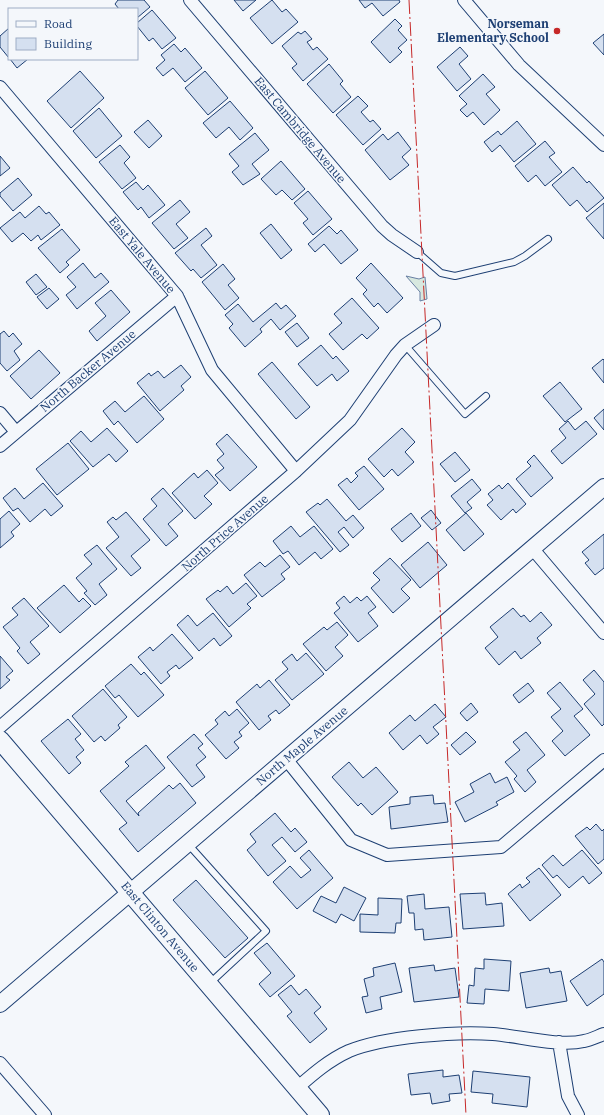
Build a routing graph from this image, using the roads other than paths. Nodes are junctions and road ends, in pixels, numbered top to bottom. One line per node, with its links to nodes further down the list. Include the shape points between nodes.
1 (190, 0): 6 (street, East Cambridge Avenue, via 382,226)
2 (464, 0): 4 (street, via 524,70)
3 (0, 87): 7 (street, East Yale Avenue)
4 (604, 145)
5 (548, 239): 6 (lane, via 514,262 454,276 441,273)
6 (417, 252)
7 (177, 296): 12 (street, North Backer Avenue); 14 (street, East Yale Avenue, via 212,370)
8 (434, 325): 9 (street, North Price Avenue)
9 (405, 345): 10 (lane, via 465,414); 14 (street, North Price Avenue, via 350,420)
10 (486, 396)
11 (0, 413): 12 (street)
12 (16, 432): 13 (street, North Backer Avenue)
13 (0, 446)
14 (296, 471): 18 (street, North Price Avenue)
15 (604, 488): 16 (street, North Maple Avenue)
16 (532, 548): 17 (street); 20 (street, North Maple Avenue)
17 (604, 633)
18 (0, 727)
19 (0, 740): 23 (main road, East Clinton Avenue)
20 (286, 759): 21 (street, via 351,840 387,855 501,847); 22 (street, North Maple Avenue)
21 (604, 760)
22 (187, 843): 23 (street, North Maple Avenue); 24 (lane, via 266,930)
23 (130, 892): 24 (main road, East Clinton Avenue); 25 (street, North Maple Avenue)
24 (208, 984): 29 (main road, East Clinton Avenue)
25 (0, 1004)
26 (604, 1034): 27 (street, via 584,1042)
27 (559, 1042): 29 (street, via 492,1034 375,1042 348,1051 324,1065); 32 (street, via 568,1096)
28 (0, 1063): 30 (street)
29 (297, 1088): 31 (main road, East Clinton Avenue)
30 (45, 1115)
31 (320, 1115)
32 (578, 1115)

